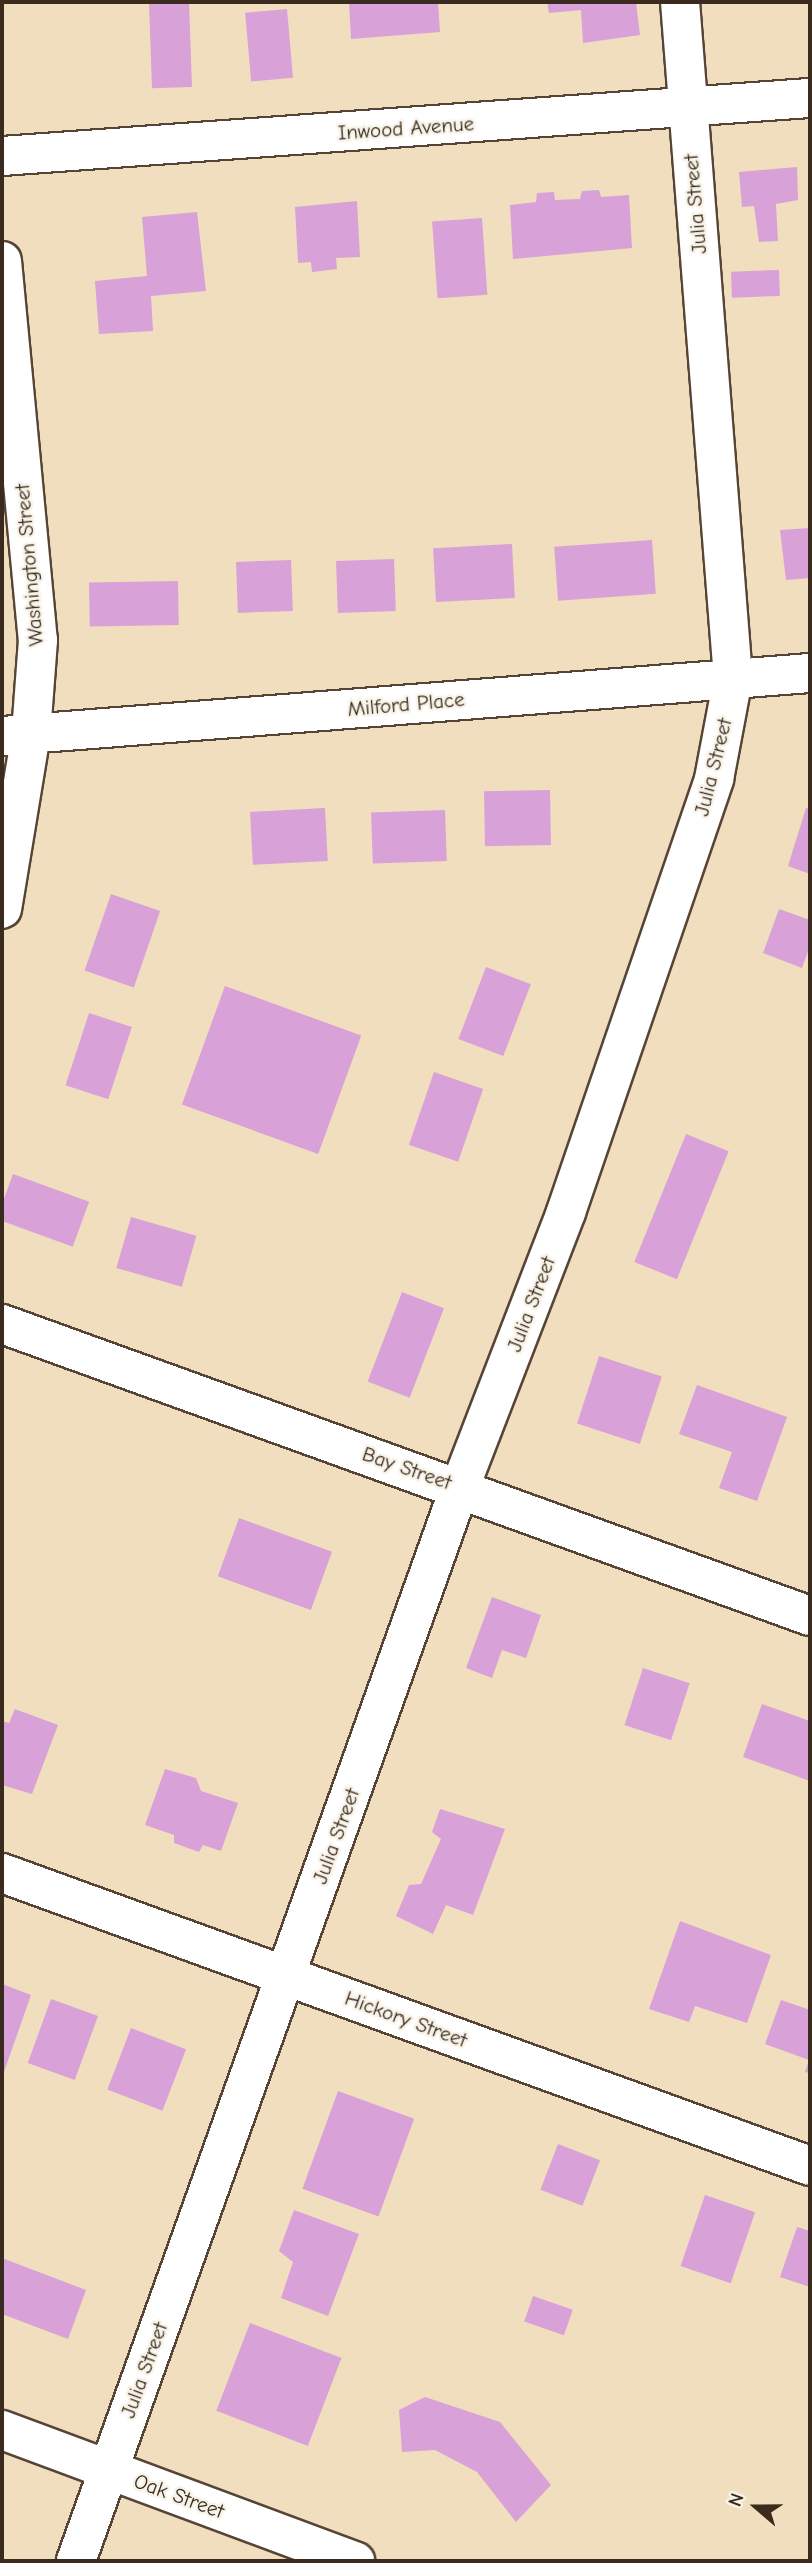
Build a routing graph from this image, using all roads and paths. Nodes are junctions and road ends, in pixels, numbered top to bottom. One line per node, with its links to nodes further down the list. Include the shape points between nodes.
1 (680, 2): 3 (street, Julia Street)
2 (810, 98): 3 (street, Inwood Avenue)
3 (688, 108): 4 (street, Inwood Avenue); 8 (street, Julia Street)
4 (2, 156)
5 (2, 261): 6 (street, Washington Street)
6 (13, 491): 9 (street, Washington Street, via 38,640)
7 (810, 673): 8 (street, Milford Place)
8 (733, 678): 9 (street, Milford Place); 12 (street, Julia Street, via 715,779 566,1212)
9 (16, 735): 10 (street, Washington Street)
10 (2, 909)
11 (2, 1324): 12 (street, Bay Street)
12 (460, 1487): 13 (street, Bay Street); 15 (street, Julia Street)
13 (810, 1616)
14 (2, 1873): 15 (street, Hickory Street)
15 (287, 1976): 16 (street, Hickory Street); 18 (street, Julia Street)
16 (810, 2166)
17 (2, 2430): 18 (street, Oak Street)
18 (108, 2469): 19 (street, Julia Street); 20 (street, Oak Street)
19 (76, 2561)
20 (355, 2561)

